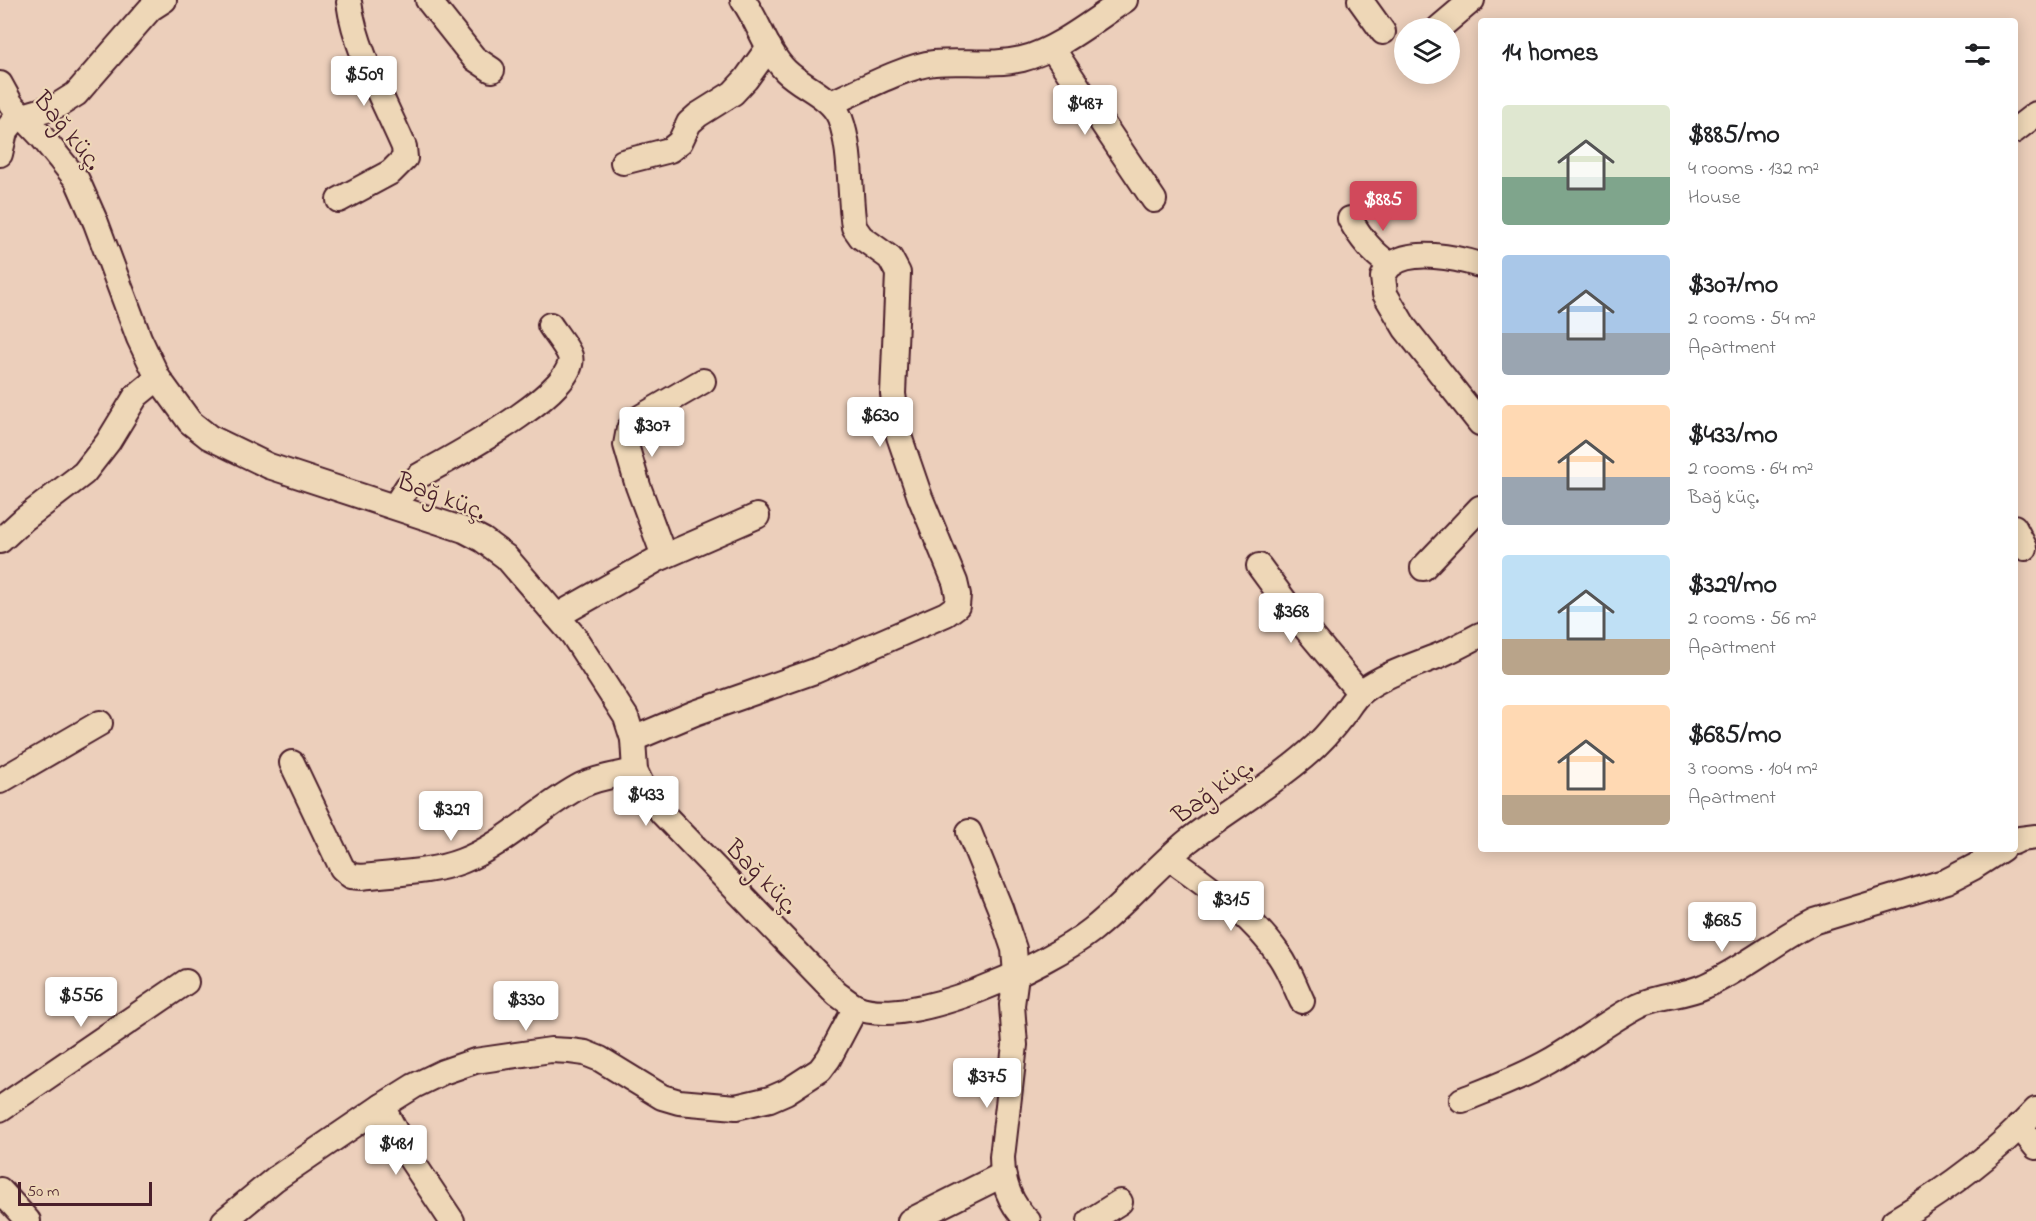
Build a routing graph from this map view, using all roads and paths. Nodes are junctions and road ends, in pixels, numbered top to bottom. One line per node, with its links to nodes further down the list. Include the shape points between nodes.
1 (164, 0): 16 (street, via 150,9 76,94 57,106)
2 (428, 0): 12 (street, via 474,58)
3 (743, 0): 10 (street)
4 (1125, 0): 11 (street)
5 (1360, 0): 9 (street)
6 (1472, 0): 8 (street)
7 (354, 1): 20 (street, via 351,20 404,147 405,158 391,172)
8 (1451, 18)
9 (1383, 32)
10 (769, 47): 14 (street, via 784,69); 19 (street, via 733,93 689,123 680,142 663,153)
11 (1052, 48): 14 (street, via 997,63 933,63); 21 (street)
12 (492, 69)
13 (0, 84): 16 (street, Bağ küç.)
14 (831, 103): 40 (street, via 840,118 846,142 854,227 861,237 890,258 898,273 893,394 898,436 955,582 957,606 815,671)
15 (2036, 114): 17 (street)
16 (23, 116): 18 (street, via 5,132); 26 (street, Bağ küç., via 86,197)
17 (2018, 128)
18 (0, 154)
19 (623, 162)
20 (339, 200)
21 (1154, 200)
22 (1350, 219): 24 (street, via 1360,237)
23 (1478, 265): 24 (street, via 1436,255 1404,259)
24 (1390, 266): 28 (street, via 1383,277 1385,294 1393,309)
25 (550, 325): 29 (street, via 570,356 569,370 522,415 420,476)
26 (158, 378): 29 (street, Bağ küç., via 190,422 209,437 269,466); 32 (street, via 136,396 84,473)
27 (703, 381): 33 (street, via 640,417 629,429 626,445)
28 (1478, 420)
29 (395, 506): 36 (street, Bağ küç., via 483,540 506,557)
30 (1478, 509): 35 (street)
31 (757, 516): 33 (street)
32 (0, 541)
33 (664, 556): 36 (street)
34 (1259, 566): 38 (street)
35 (1423, 568)
36 (558, 616): 40 (street, Bağ küç., via 626,717)
37 (1478, 636): 38 (street, Bağ küç., via 1383,678)
38 (1360, 693): 48 (street, Bağ küç., via 1310,751 1282,775 1217,818)
39 (100, 723): 43 (street)
40 (633, 739): 42 (street, Bağ küç.)
41 (292, 764): 42 (street, via 342,868 351,876 362,877 461,862 583,784)
42 (635, 771): 52 (street, Bağ küç., via 663,814 837,994)
43 (0, 781)
44 (969, 832): 49 (street, via 1014,949)
45 (2036, 837): 46 (street)
46 (2018, 841)
47 (1997, 852): 53 (street, via 1947,881 1815,921 1704,987 1639,1006 1518,1078)
48 (1170, 858): 49 (street, Bağ küç., via 1090,932); 51 (street, via 1235,907 1266,938 1281,958)
49 (1016, 975): 52 (street, Bağ küç., via 943,1002 902,1011); 58 (street, via 1012,1005 1015,1045)
50 (186, 982): 55 (street)
51 (1302, 1001)
52 (856, 1007): 54 (street, via 820,1070 786,1092 736,1107 662,1097 600,1059 585,1053 551,1050 476,1061 442,1072)
53 (1462, 1100)
54 (382, 1106): 62 (street, via 275,1179); 63 (street, via 408,1155)
55 (0, 1109)
56 (2028, 1118): 57 (street); 67 (street, via 1976,1165)
57 (2036, 1147)
58 (1002, 1175): 64 (street); 65 (street, via 1019,1213)
59 (0, 1190): 61 (street)
60 (1120, 1202): 66 (street)
61 (28, 1221)
62 (224, 1221)
63 (452, 1221)
64 (910, 1221)
65 (1028, 1221)
66 (1090, 1221)
67 (1894, 1221)

